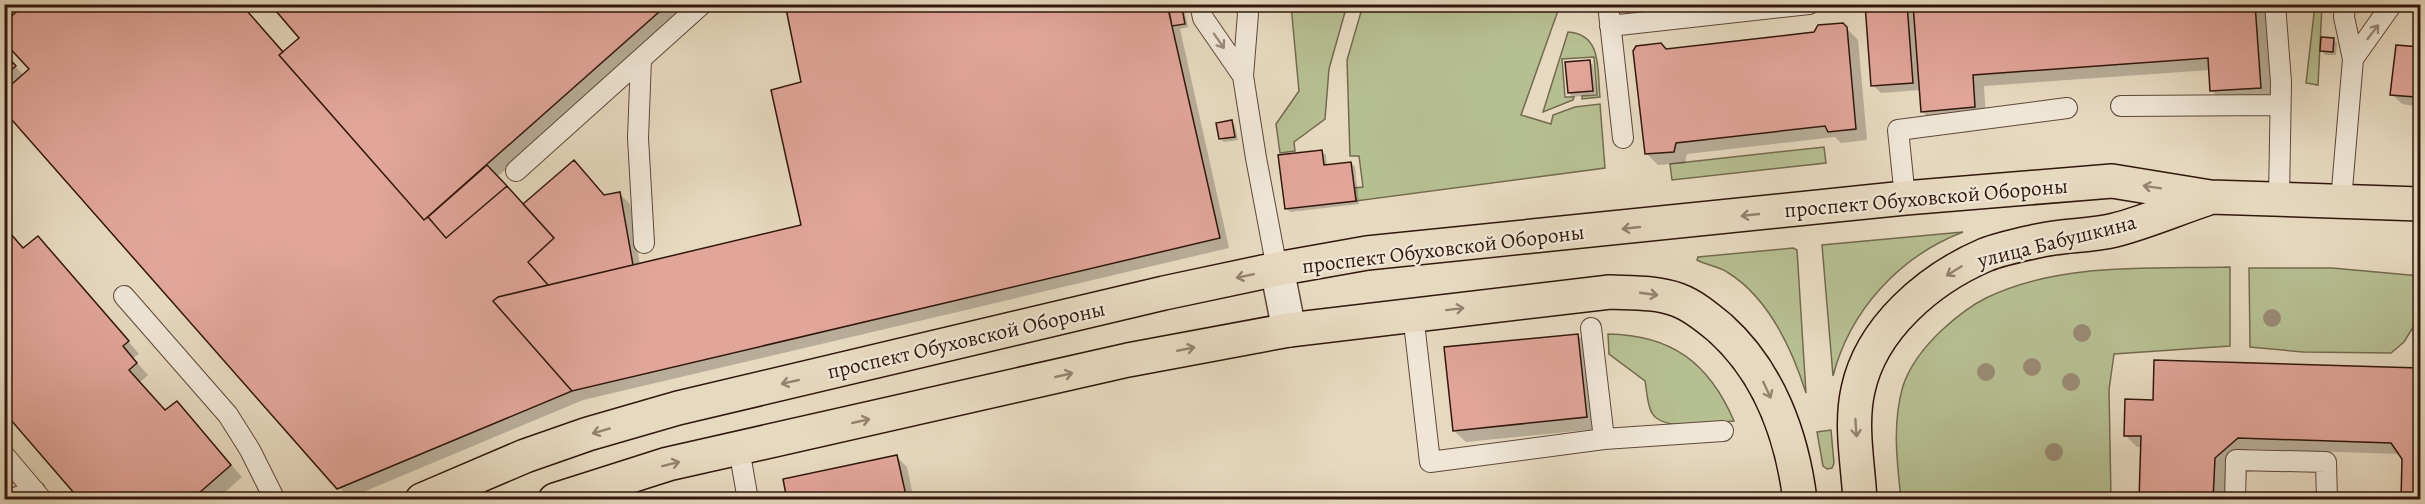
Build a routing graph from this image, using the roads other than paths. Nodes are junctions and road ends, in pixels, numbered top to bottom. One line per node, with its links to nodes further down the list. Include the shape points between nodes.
1 (702, 4): 10 (lane)
2 (1200, 4): 12 (lane, one-way to 12, via 1203,18)
3 (1246, 4): 12 (lane)
4 (1608, 4): 9 (lane)
5 (1809, 4): 9 (lane)
6 (2275, 4): 13 (lane)
7 (2345, 4): 11 (lane)
8 (2392, 4): 11 (lane, one-way to 8)
9 (1610, 26): 16 (lane)
10 (641, 59): 17 (lane); 23 (lane, via 638,138)
11 (2353, 59): 21 (lane)
12 (1244, 76): 24 (lane)
13 (2280, 105): 14 (lane); 20 (lane)
14 (2121, 106)
15 (2067, 108): 19 (lane, via 1898,130)
16 (1623, 138)
17 (516, 171)
18 (2210, 197): 19 (main road, проспект Обуховской Обороны, one-way to 19, via 2112,181); 20 (main road, проспект Обуховской Обороны); 40 (main road, улица Бабушкина, one-way to 40, via 2114,231 2044,240 1988,254 1958,268 1909,304 1877,343 1858,390 1855,415)
19 (1905, 198): 24 (main road, проспект Обуховской Обороны, one-way to 24, via 1367,254)
20 (2279, 198): 21 (main road, проспект Обуховской Обороны)
21 (2341, 201): 22 (main road, проспект Обуховской Обороны)
22 (2421, 204)
23 (644, 243)
24 (1277, 269): 28 (street); 36 (main road, проспект Обуховской Обороны, one-way to 36, via 678,408 525,456)
25 (124, 296): 35 (lane, via 228,415)
26 (1413, 314): 28 (main road); 30 (lane, via 1430,462); 39 (main road, one-way to 39, via 1610,292 1647,293 1679,300 1707,316 1735,341 1762,379 1783,423)
27 (1591, 328): 30 (lane)
28 (1289, 330): 31 (main road, one-way to 28, via 1128,360)
29 (1723, 431): 30 (lane)
30 (1604, 439)
31 (739, 449): 37 (main road, one-way to 31, via 668,464); 38 (lane)
32 (4, 455): 33 (lane)
33 (39, 495): 34 (lane)
34 (9, 500)
35 (275, 500)
36 (422, 500)
37 (555, 500)
38 (748, 500)
39 (1800, 500)
40 (1860, 500)
41 (2235, 500): 42 (lane, via 2236,460 2326,462)
42 (2327, 500)

